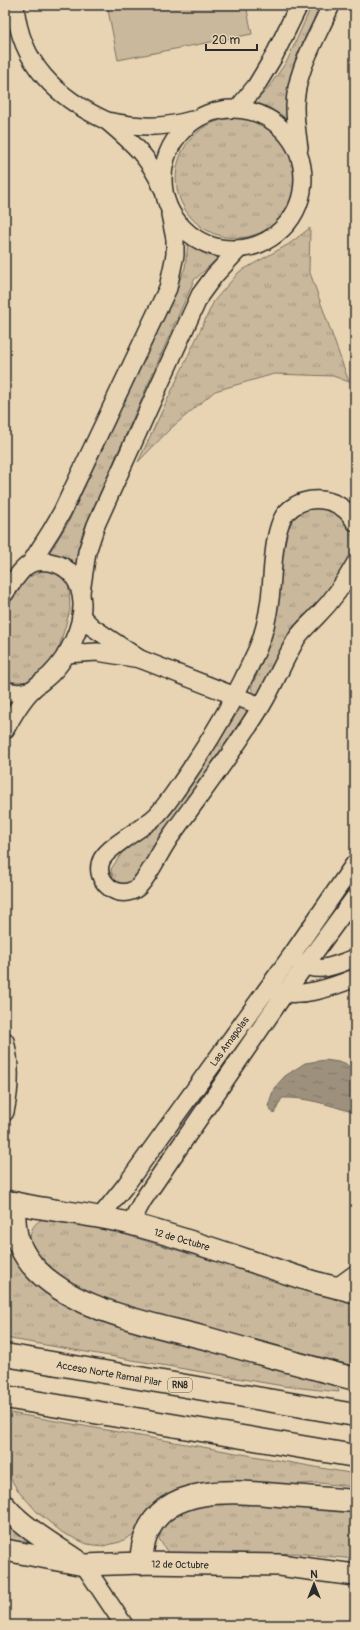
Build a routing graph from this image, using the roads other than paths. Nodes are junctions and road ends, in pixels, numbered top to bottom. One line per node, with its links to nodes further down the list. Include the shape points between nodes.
1 (15, 5): 6 (street, via 21,39 40,73 63,96 87,112)
2 (298, 5): 4 (street, via 274,56 256,86)
3 (331, 5): 7 (street, via 304,65 296,93 295,122)
4 (238, 108): 5 (street, via 217,110); 7 (street, via 259,113 277,123 292,139)
5 (198, 118): 6 (street, via 157,127 138,127); 8 (street, via 181,131 169,148 163,169)
6 (107, 121): 8 (street, via 146,158 155,170)
7 (301, 158): 10 (street, via 304,178 301,199 292,218 278,234 260,244)
8 (163, 190): 9 (street)
9 (170, 210): 10 (street, via 182,227 198,240 218,248); 12 (street, via 175,244 173,270 168,288 62,512)
10 (239, 249): 14 (street, via 200,295 96,525 87,552)
11 (355, 522): 21 (street, via 345,508 327,500 316,499 286,513 280,521 266,622)
12 (30, 564): 14 (street, via 42,561 68,569 75,577); 15 (street)
13 (355, 564): 22 (street, via 335,597 298,636)
14 (81, 592): 16 (street)
15 (5, 593)
16 (81, 616): 17 (street, via 78,630); 18 (street, via 92,627)
17 (66, 654): 18 (street, via 97,652); 19 (street, via 52,673)
18 (140, 659): 21 (street)
19 (32, 690): 20 (street, via 19,693); 23 (street)
20 (5, 691)
21 (236, 696): 22 (street); 22 (street, via 219,727 165,805 144,826 104,857 100,864 101,877 115,891 131,892 141,885 163,846)
22 (261, 706)
23 (5, 730)
24 (355, 863): 26 (street, Las Amapolas)
25 (355, 896): 28 (street, Las Amapolas)
26 (291, 956): 28 (street); 30 (street, Las Amapolas)
27 (355, 958): 28 (street, via 326,969)
28 (306, 966): 31 (street, Las Amapolas)
29 (355, 978): 31 (street, via 325,990)
30 (269, 985): 31 (street, via 278,992); 36 (street, Las Amapolas)
31 (285, 993): 37 (street, Las Amapolas, via 143,1200)
32 (5, 1041): 33 (street, via 10,1072)
33 (7, 1089): 34 (street)
34 (5, 1112)
35 (10, 1202): 36 (street, 12 de Octubre); 41 (highway, via 20,1248 43,1276 76,1297 111,1313)
36 (100, 1217): 37 (street, 12 de Octubre)
37 (130, 1224): 39 (street, 12 de Octubre)
38 (355, 1274): 39 (street)
39 (346, 1290)
40 (5, 1355): 43 (highway, Acceso Norte Ramal Pilar / RN8)
41 (355, 1379)
42 (5, 1397): 44 (highway)
43 (355, 1415)
44 (355, 1456)
45 (355, 1501): 48 (highway, via 238,1492 185,1499 168,1508 154,1520 144,1542)
46 (5, 1506): 49 (street, via 10,1513)
47 (5, 1550): 49 (street, 12 de Octubre)
48 (141, 1564): 49 (street, 12 de Octubre); 50 (street, 12 de Octubre, via 279,1566)
49 (84, 1565): 51 (street)
50 (355, 1575)
51 (124, 1625)

